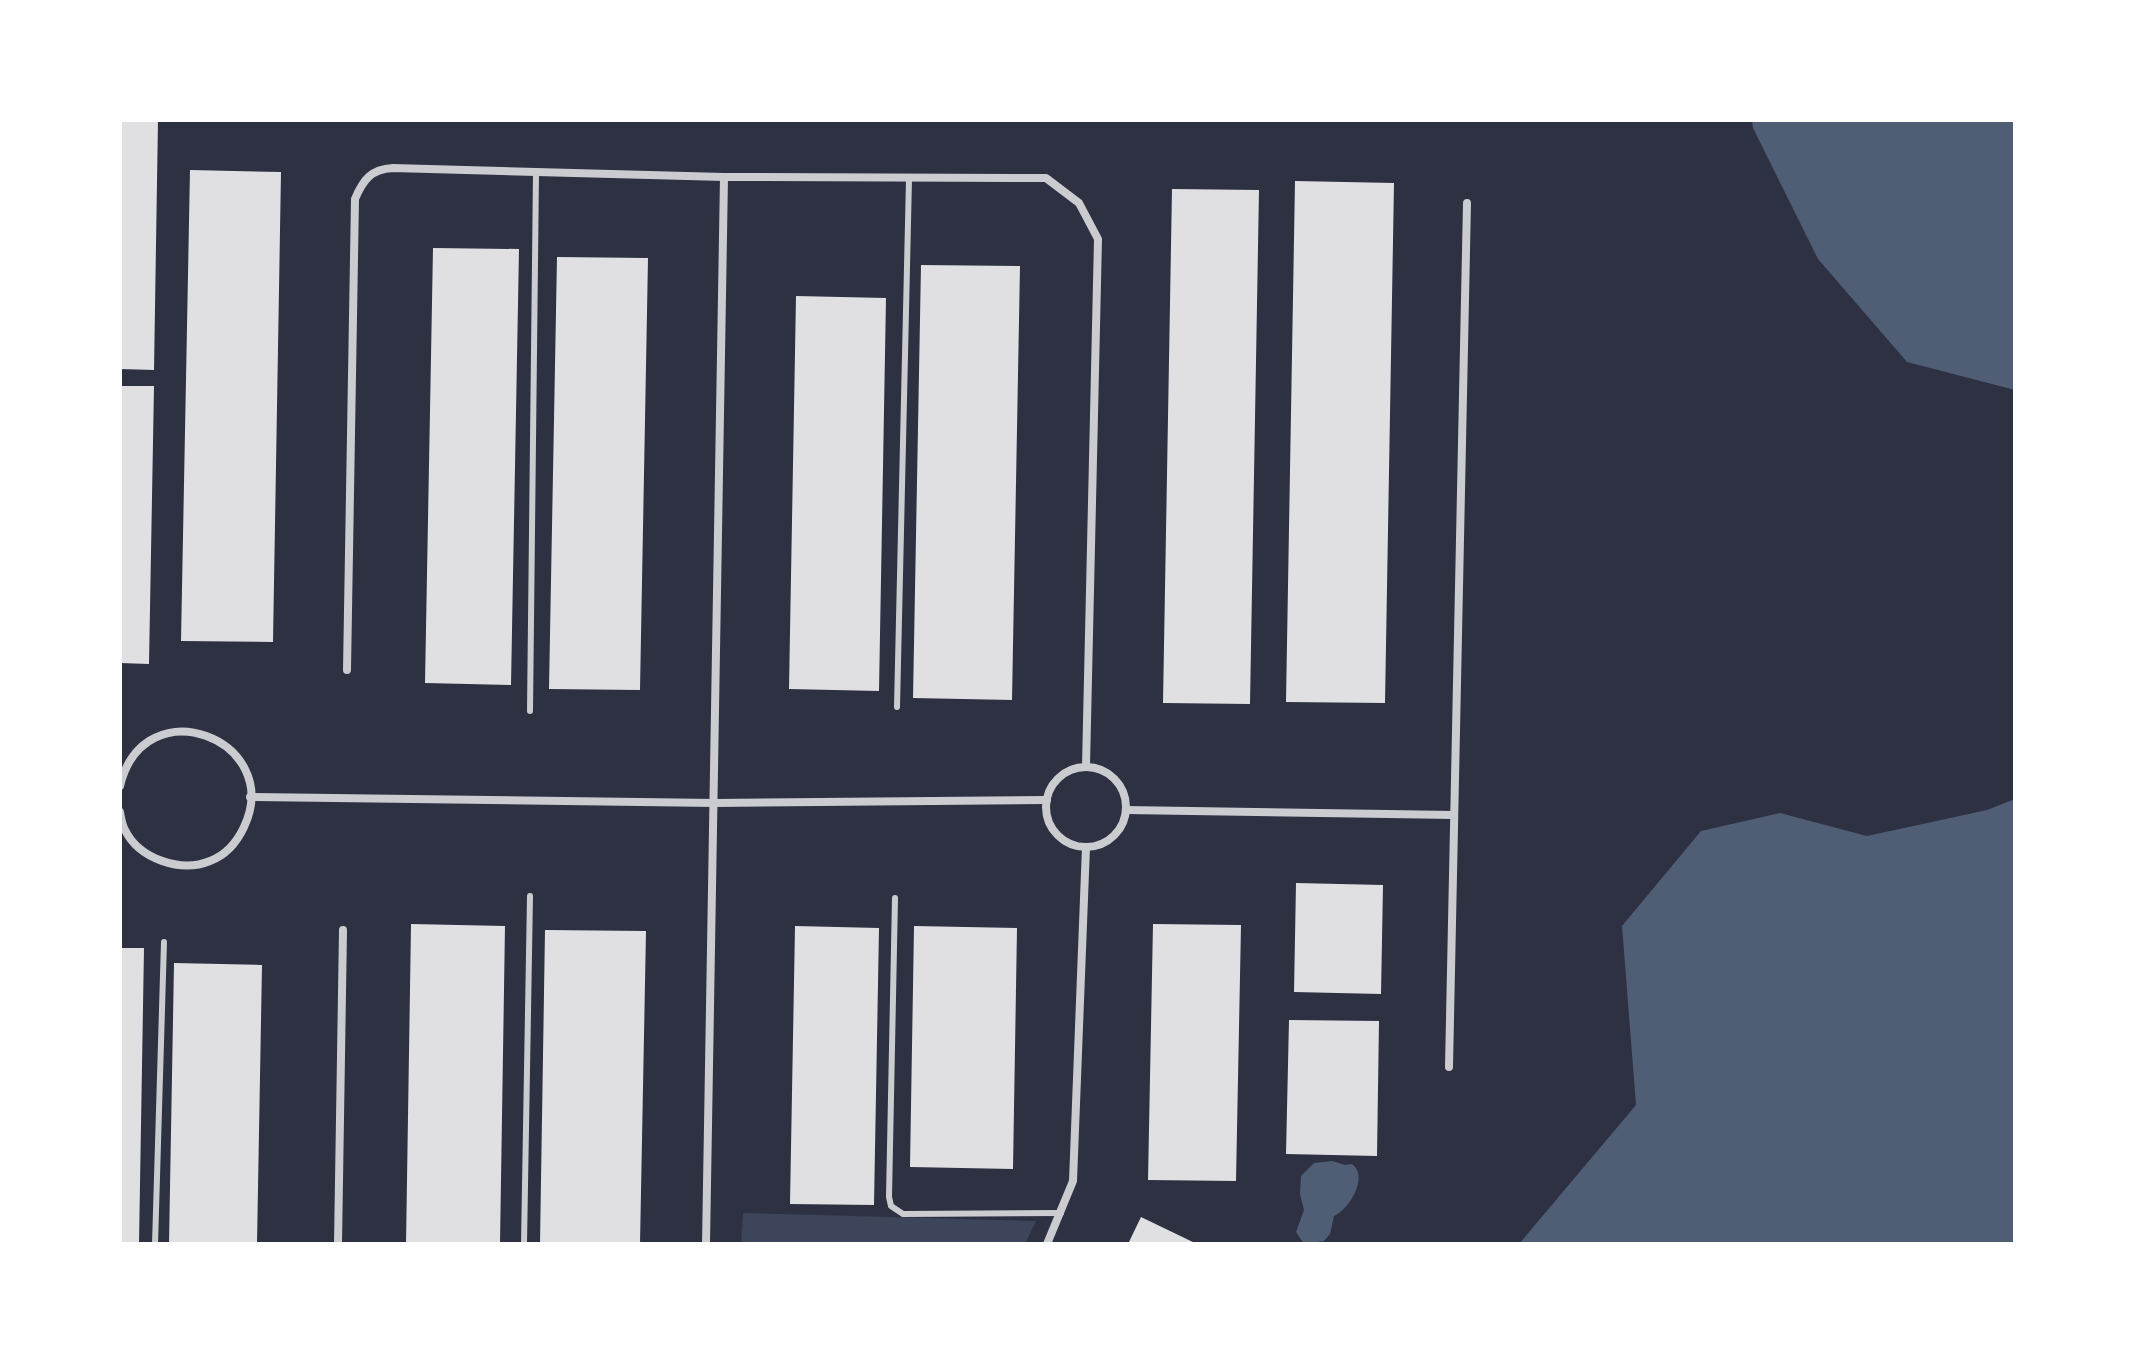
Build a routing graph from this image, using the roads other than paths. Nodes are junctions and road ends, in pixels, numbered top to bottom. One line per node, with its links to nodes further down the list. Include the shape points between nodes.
1 (536, 172): 2 (street); 5 (street, via 381,169 369,175 355,199); 7 (lane)
2 (724, 177): 3 (street); 12 (street)
3 (909, 179): 6 (lane); 8 (street, via 1046,178 1079,203 1098,239)
4 (1467, 203): 15 (street)
5 (347, 670)
6 (897, 707)
7 (530, 711)
8 (1086, 766): 11 (street, via 1060,776); 13 (street, via 1119,784)
9 (120, 786): 10 (street, via 124,768 145,743 175,731 207,734 234,752 250,781)
10 (250, 797): 12 (street); 14 (street, via 250,813 236,843 210,861 177,866 147,855 125,831)
11 (1047, 800): 12 (street); 16 (street, via 1051,827 1073,845)
12 (715, 803): 26 (street)
13 (1126, 810): 15 (street); 16 (street, via 1117,832)
14 (120, 812)
15 (1454, 815): 21 (street)
16 (1086, 847): 22 (street, via 1076,1150 1073,1181)
17 (530, 896): 25 (lane)
18 (895, 898): 22 (lane, via 891,1206 903,1214)
19 (343, 930): 24 (street)
20 (164, 942): 23 (lane)
21 (1449, 1067)
22 (1061, 1213): 27 (street)
23 (155, 1244)
24 (338, 1244)
25 (524, 1244)
26 (706, 1244)
27 (1047, 1244)

